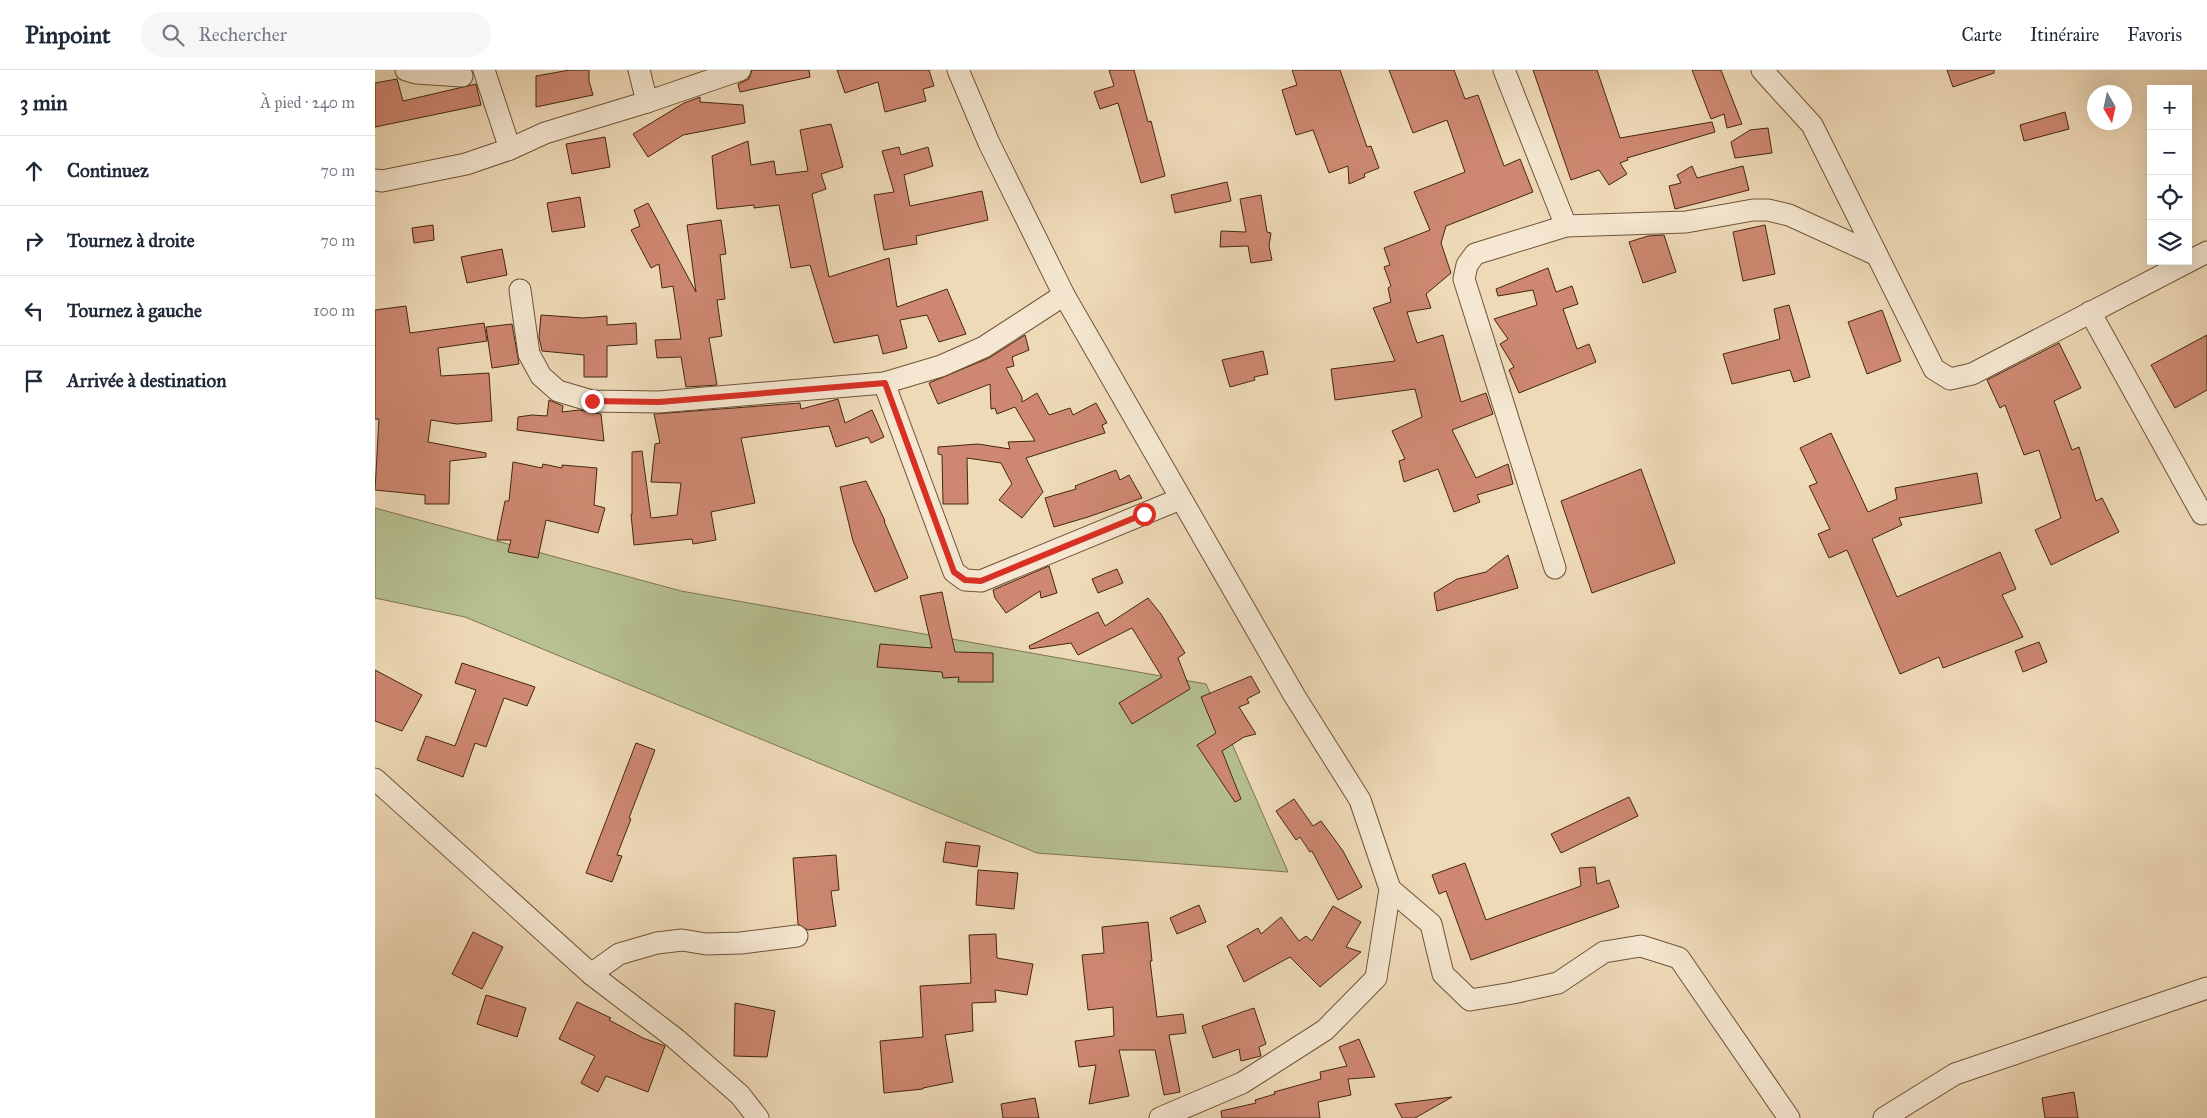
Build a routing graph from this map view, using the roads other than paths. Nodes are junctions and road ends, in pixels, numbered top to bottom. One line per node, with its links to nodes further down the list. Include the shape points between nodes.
1 (406, 70): 8 (street)
2 (484, 70): 10 (street)
3 (639, 70): 9 (street)
4 (740, 70): 9 (street)
5 (958, 70): 16 (street, via 989,144)
6 (1504, 70): 12 (street)
7 (1762, 70): 14 (street, via 1812,125)
8 (462, 76)
9 (647, 102): 10 (street, via 545,133)
10 (510, 149): 11 (street, via 466,164)
11 (375, 180)
12 (1566, 226): 14 (street, via 1686,222 1768,210); 21 (street, via 1475,254 1467,265 1464,279)
13 (2207, 252): 17 (street)
14 (1877, 255): 17 (street, via 1934,370 1950,379 1971,374)
15 (520, 290): 18 (street, via 529,354 541,376 558,391 592,401 659,402)
16 (1064, 295): 18 (street, via 984,347 941,366); 19 (street)
17 (2090, 312): 20 (street)
18 (885, 383): 19 (street, via 954,572 965,580 981,581)
19 (1180, 499): 23 (street, via 1294,695 1361,800)
20 (2202, 514)
21 (1555, 568)
22 (375, 780): 25 (street)
23 (1390, 889): 28 (street, via 1376,978 1325,1030 1242,1083); 29 (street, via 1431,924 1443,974 1470,1000 1558,983 1604,952 1641,946 1679,958)
24 (797, 936): 25 (street, via 741,943 706,944 683,940 657,943 619,954)
25 (591, 974): 27 (street, via 740,1095)
26 (2207, 988): 30 (street, via 1955,1074)
27 (758, 1118)
28 (1159, 1118)
29 (1789, 1118)
30 (1884, 1118)

